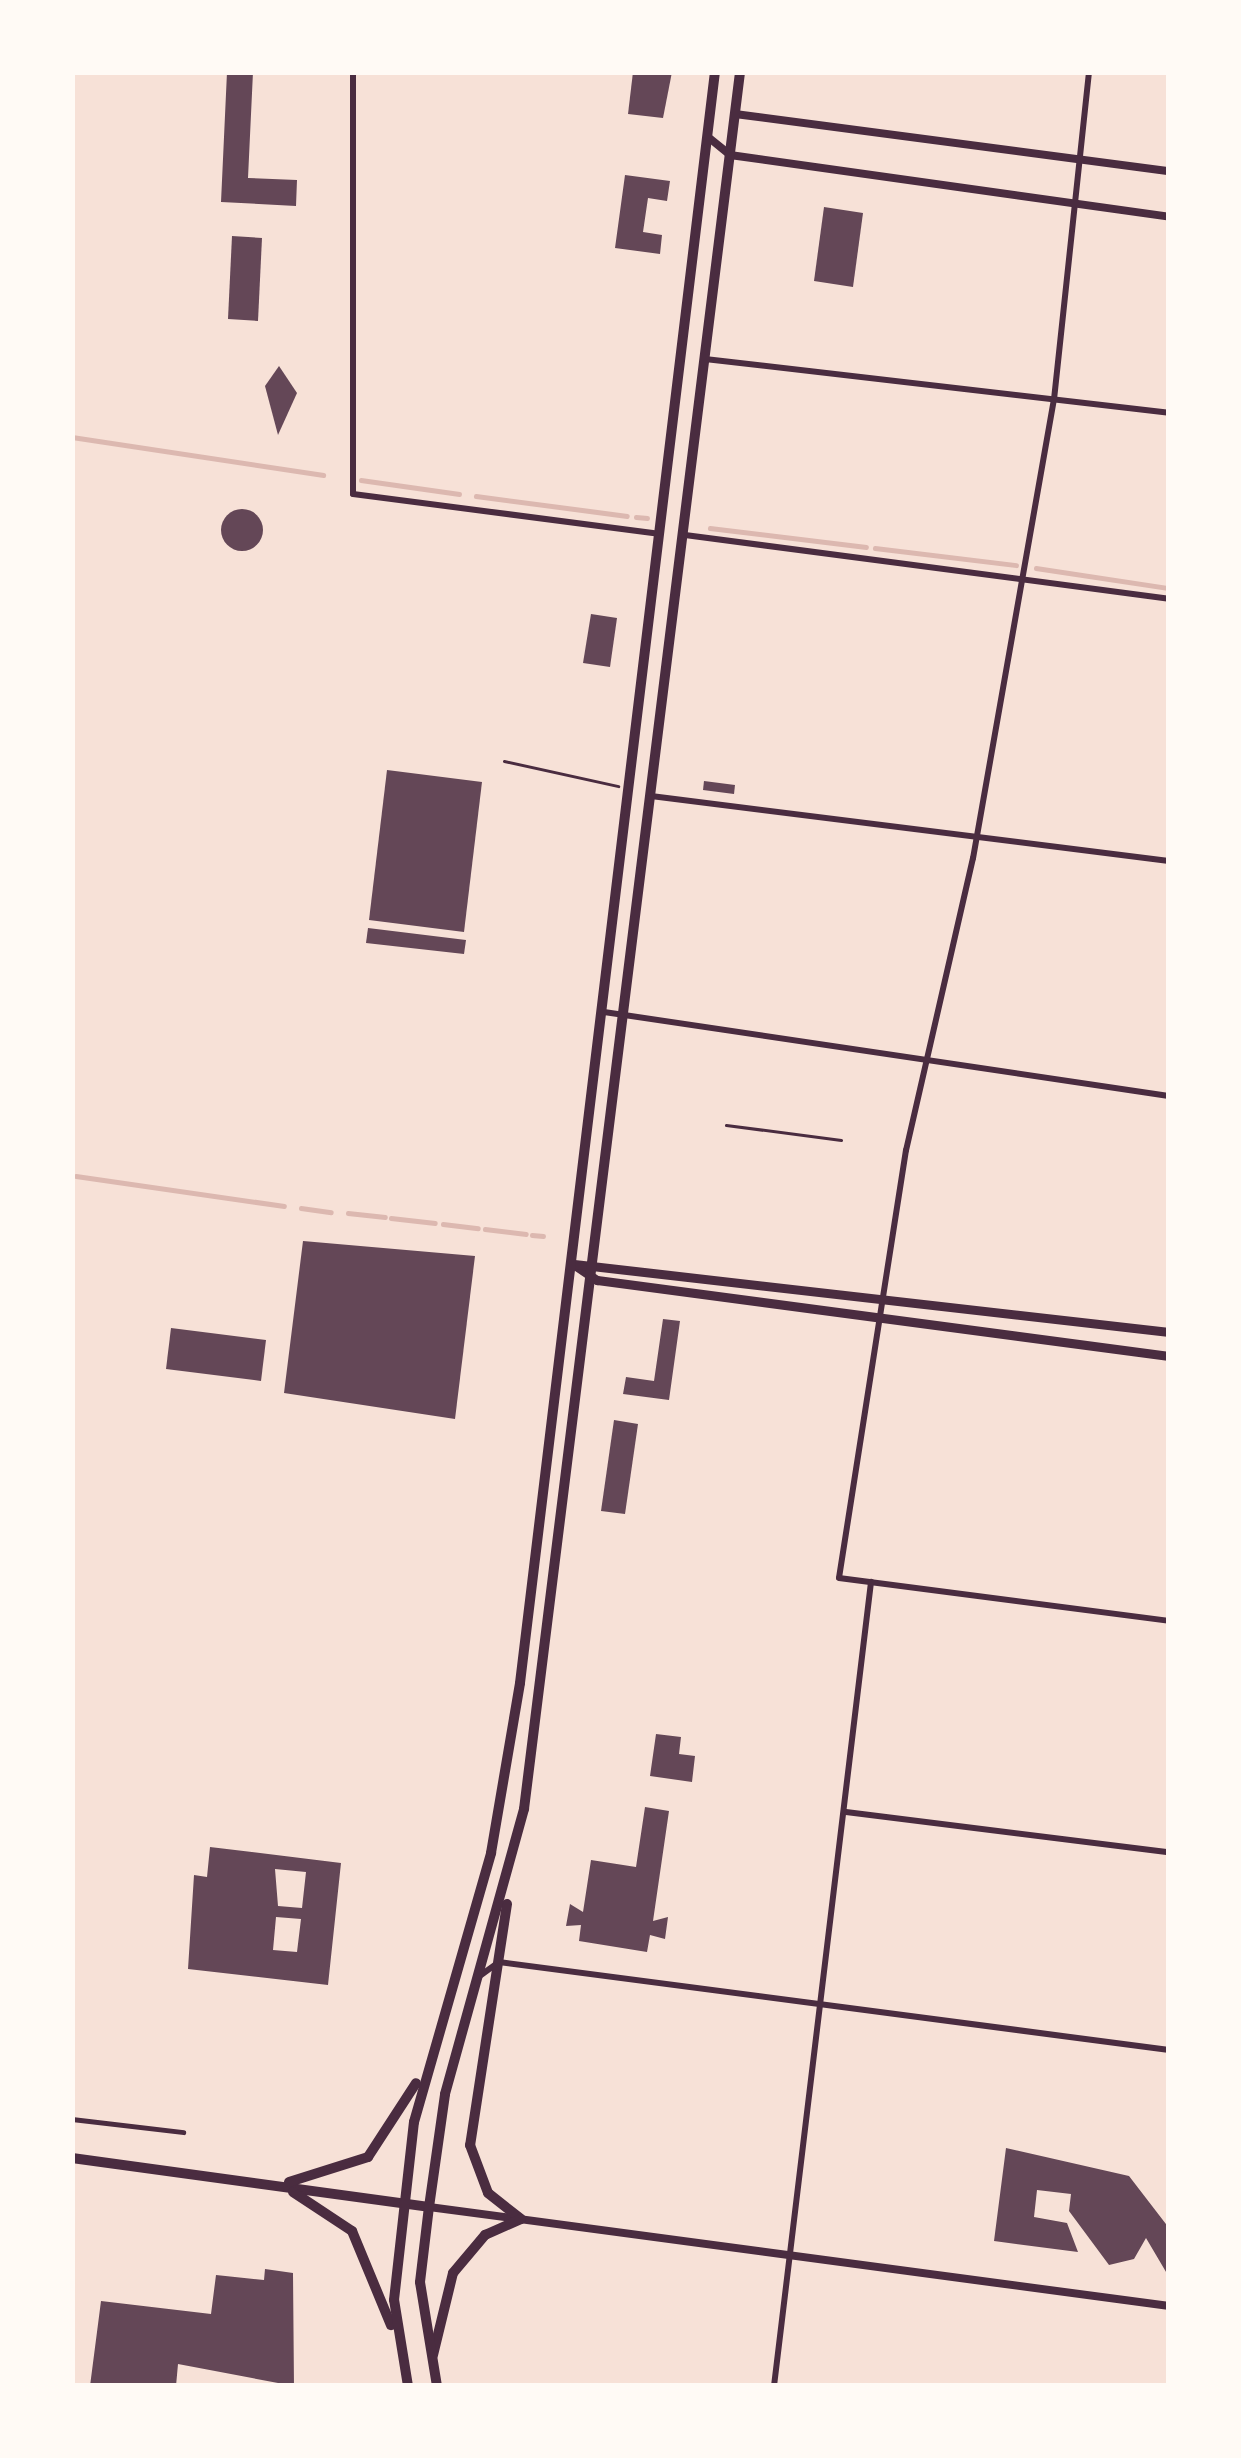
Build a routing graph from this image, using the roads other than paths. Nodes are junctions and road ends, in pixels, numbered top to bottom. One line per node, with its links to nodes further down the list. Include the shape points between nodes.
1 (353, 72): 17 (street, via 352,494)
2 (715, 72): 6 (main road)
3 (740, 72): 5 (main road)
4 (1089, 72): 8 (street)
5 (735, 114): 7 (main road); 8 (street)
6 (708, 136): 7 (street); 10 (main road)
7 (730, 155): 11 (main road); 12 (street)
8 (1078, 159): 9 (street); 12 (street)
9 (1169, 171)
10 (704, 172): 11 (main road, via 719,166); 17 (main road)
11 (727, 176): 14 (main road)
12 (1073, 205): 13 (street); 15 (street)
13 (1169, 217)
14 (705, 359): 15 (street); 18 (main road)
15 (1054, 399): 16 (street); 19 (street)
16 (1169, 413)
17 (660, 534): 26 (main road)
18 (683, 535): 19 (street); 23 (main road)
19 (1022, 579): 20 (street); 24 (street)
20 (1169, 598)
21 (504, 760): 22 (lane)
22 (618, 786)
23 (652, 796): 24 (street); 27 (main road)
24 (976, 838): 25 (street); 28 (street)
25 (1169, 861)
26 (604, 1012): 27 (street); 34 (main road)
27 (626, 1015): 28 (street); 32 (main road)
28 (924, 1064): 29 (street); 37 (street)
29 (1169, 1096)
30 (726, 1125): 31 (lane)
31 (841, 1140)
32 (600, 1259): 33 (main road); 34 (main road); 35 (main road)
33 (630, 1263): 36 (main road); 37 (main road)
34 (573, 1264): 35 (main road); 43 (main road)
35 (597, 1280): 36 (main road); 44 (main road)
36 (631, 1285): 38 (main road)
37 (886, 1294): 38 (street); 39 (main road)
38 (883, 1317): 40 (main road); 41 (street, via 839,1578)
39 (1169, 1332)
40 (1169, 1356)
41 (871, 1582): 42 (street); 45 (street)
42 (1169, 1621)
43 (524, 1650): 44 (main road); 52 (main road, via 491,1853)
44 (546, 1653): 47 (main road)
45 (846, 1812): 46 (street); 50 (street)
46 (1169, 1852)
47 (511, 1874): 48 (main road); 49 (main road)
48 (499, 1962): 49 (street); 50 (street); 59 (main road, via 470,2145 488,2194)
49 (477, 1982): 58 (main road)
50 (823, 2005): 51 (street); 60 (street)
51 (1169, 2050)
52 (425, 2065): 56 (main road, via 368,2157); 57 (main road)
53 (72, 2119): 54 (street)
54 (183, 2132)
55 (72, 2158): 56 (main road)
56 (274, 2184): 57 (main road); 62 (main road, via 352,2230)
57 (405, 2204): 58 (main road); 62 (main road)
58 (429, 2206): 59 (street); 63 (main road, via 420,2282)
59 (521, 2219): 60 (street); 63 (main road, via 485,2235 453,2272)
60 (790, 2254): 61 (street); 66 (street)
61 (1169, 2306)
62 (394, 2331): 64 (main road)
63 (432, 2370): 65 (main road)
64 (408, 2386)
65 (437, 2386)
66 (774, 2386)

